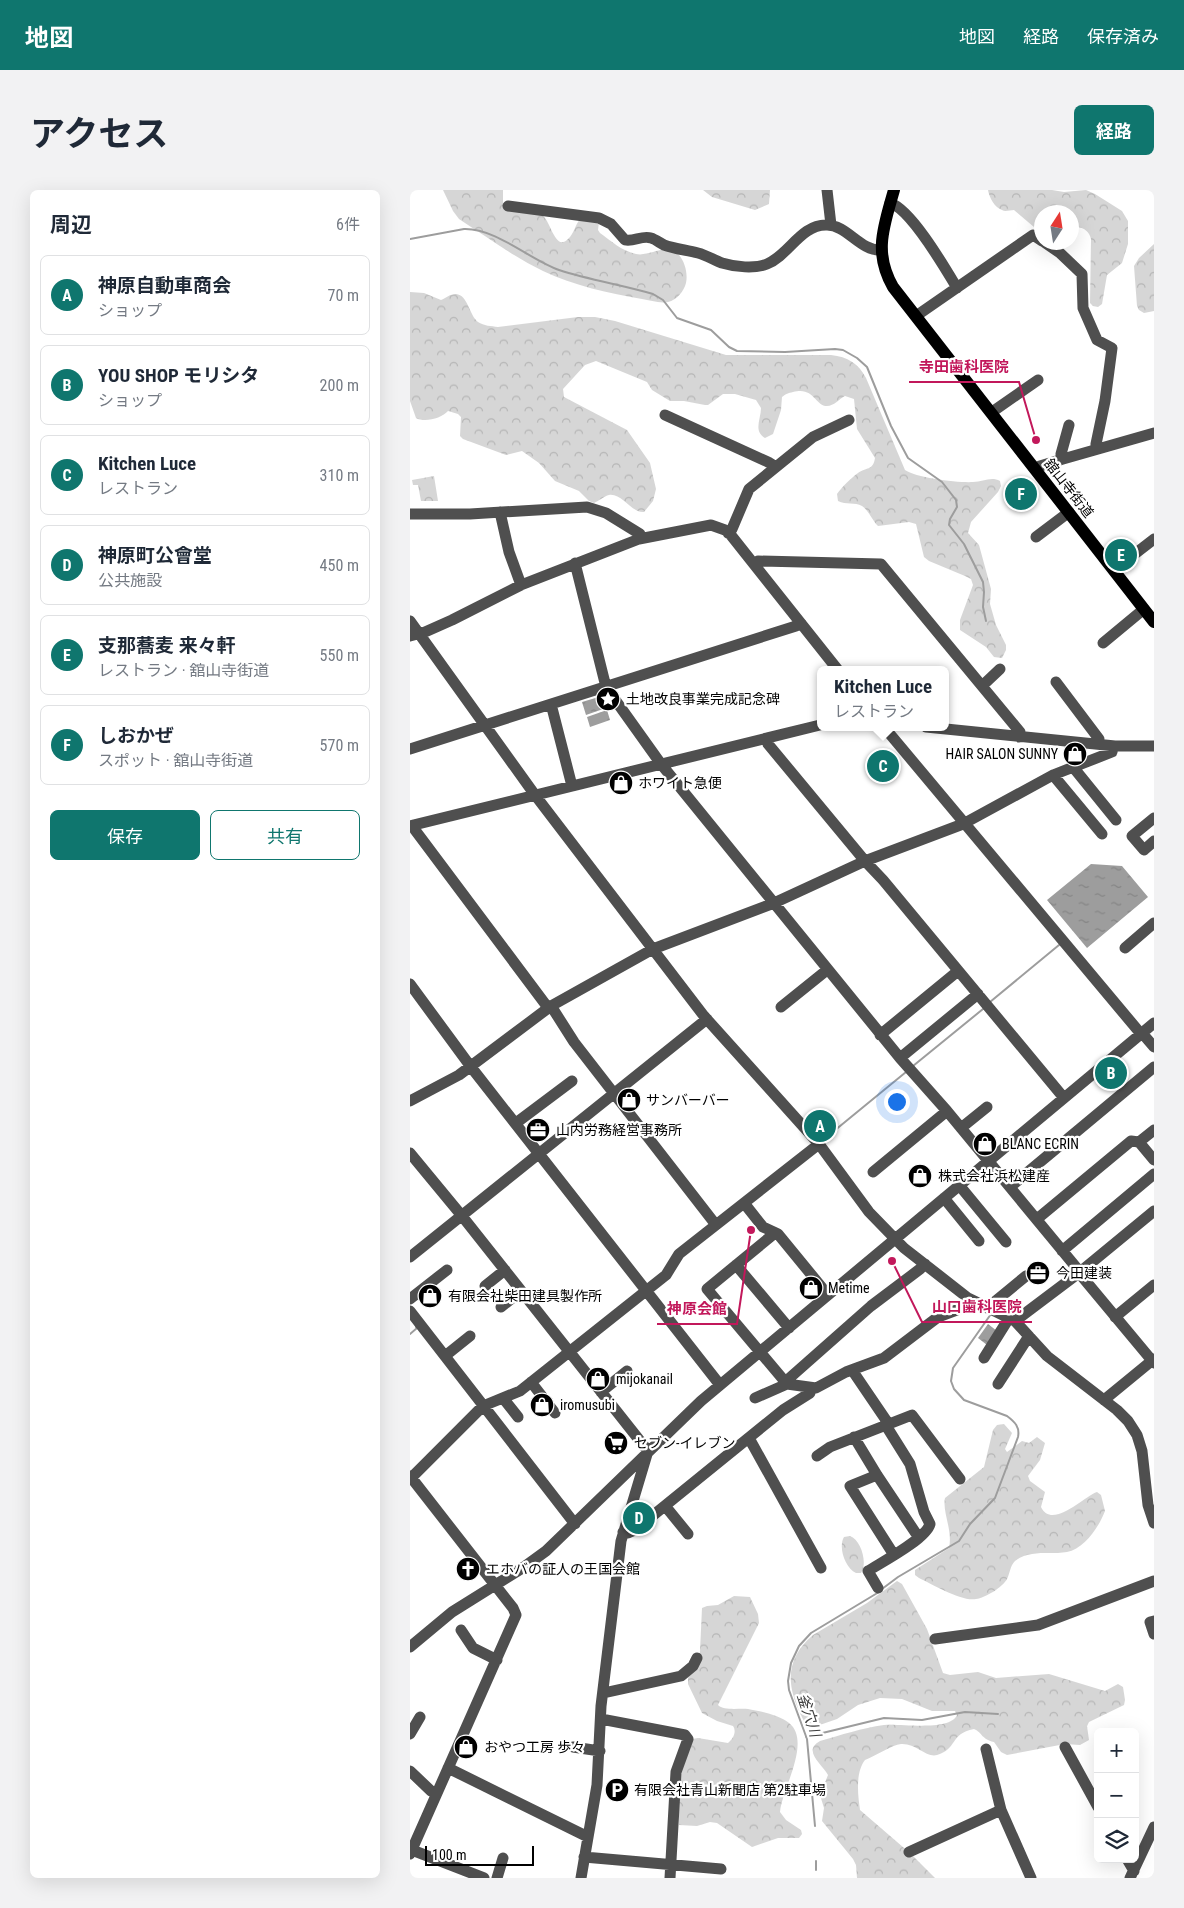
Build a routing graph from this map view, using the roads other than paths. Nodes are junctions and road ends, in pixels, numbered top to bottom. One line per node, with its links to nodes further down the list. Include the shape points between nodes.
1 (828, 190): 5 (street)
2 (894, 190): 3 (main road, 舘山寺街道)
3 (890, 203): 7 (main road, 舘山寺街道); 9 (street, via 897,205 916,226)
4 (508, 206): 5 (street, via 599,218 611,224 628,241 648,237 724,264 750,267 771,262 805,232)
5 (831, 225): 7 (street, via 868,248)
6 (1034, 236): 9 (street)
7 (881, 250): 10 (main road, 舘山寺街道, via 889,280)
8 (1055, 250): 17 (street, via 1082,274 1083,308 1099,342 1112,348)
9 (957, 288): 10 (street)
10 (916, 316): 12 (main road, 舘山寺街道)
11 (1038, 380): 12 (street)
12 (992, 412): 20 (main road, 舘山寺街道)
13 (665, 415): 19 (street)
14 (849, 420): 19 (street, via 813,437)
15 (1069, 425): 18 (street, via 1061,454)
16 (1154, 433): 17 (street)
17 (1096, 449): 18 (street)
18 (1063, 459): 20 (street)
19 (776, 467): 24 (street, via 749,489)
20 (1036, 469): 22 (main road, 舘山寺街道)
21 (500, 512): 23 (street); 26 (street, via 587,507 606,513 640,534); 31 (street, via 509,552)
22 (1069, 512): 25 (street); 30 (main road, 舘山寺街道)
23 (410, 514)
24 (728, 533): 26 (street, via 711,524); 29 (street)
25 (1036, 537)
26 (641, 538): 28 (street)
27 (1154, 539): 30 (street)
28 (575, 563): 31 (street); 42 (street)
29 (754, 564): 35 (street); 41 (street, via 758,561 881,564)
30 (1114, 570): 32 (main road, 舘山寺街道)
31 (521, 584): 36 (street, via 452,620)
32 (1144, 609): 34 (main road, 舘山寺街道); 37 (street)
33 (410, 621): 36 (street)
34 (1154, 622)
35 (801, 623): 38 (street); 42 (street)
36 (415, 634): 44 (street)
37 (1103, 643)
38 (835, 666)
39 (1000, 670): 41 (street)
40 (1056, 682): 50 (street, via 1099,739)
41 (982, 686): 48 (street, via 1020,732)
42 (606, 687): 43 (street); 54 (street)
43 (551, 704): 44 (street); 57 (street)
44 (486, 725): 53 (street); 58 (street)
45 (817, 726): 49 (street)
46 (949, 729): 48 (street)
47 (887, 731): 61 (street)
48 (1019, 737): 50 (street)
49 (767, 738): 54 (street); 65 (street, via 768,744)
50 (1098, 744): 51 (street)
51 (1113, 746): 52 (street); 55 (street, via 1112,752)
52 (1154, 746)
53 (410, 749)
54 (661, 764): 57 (street); 66 (street)
55 (1073, 767): 56 (street); 60 (street)
56 (1054, 775): 61 (street); 63 (street)
57 (572, 786): 58 (street)
58 (535, 795): 62 (street); 69 (street)
59 (1154, 818): 64 (street, via 1132,836 1144,850)
60 (1116, 820)
61 (964, 823): 65 (street); 78 (street)
62 (412, 826): 74 (street)
63 (1102, 834)
64 (1154, 841)
65 (865, 861): 66 (street); 71 (street)
66 (774, 903): 69 (street); 70 (street)
67 (1154, 923): 68 (street)
68 (1125, 948)
69 (653, 949): 74 (street); 76 (street)
70 (827, 970): 75 (street); 79 (street)
71 (958, 970): 73 (street); 79 (street)
72 (410, 984): 82 (street)
73 (978, 994): 81 (street); 86 (street)
74 (549, 1007): 82 (street); 85 (street)
75 (781, 1007)
76 (707, 1019): 85 (street); 94 (street)
77 (1154, 1023): 78 (street)
78 (1142, 1033): 80 (street); 86 (street)
79 (880, 1034): 81 (street)
80 (1154, 1047)
81 (900, 1058): 89 (street)
82 (471, 1067): 87 (street); 90 (street)
83 (1154, 1067): 102 (street)
84 (572, 1081): 90 (street)
85 (614, 1094): 96 (street); 108 (street)
86 (1064, 1098): 98 (street)
87 (410, 1101)
88 (987, 1107): 91 (street)
89 (947, 1111): 91 (street); 99 (street)
90 (516, 1123): 96 (street)
91 (961, 1128): 98 (street)
92 (1154, 1130): 93 (street)
93 (1139, 1142): 97 (street); 107 (street, via 1131,1140)
94 (818, 1144): 104 (street); 110 (street, via 869,1212)
95 (410, 1153): 106 (street)
96 (540, 1153): 106 (street); 123 (street)
97 (1154, 1160)
98 (989, 1161): 101 (street); 102 (street)
99 (873, 1172)
100 (1154, 1174): 113 (street)
101 (959, 1185): 103 (street); 112 (street)
102 (1010, 1187): 107 (street)
103 (944, 1198): 110 (street); 111 (street)
104 (744, 1203): 108 (street); 109 (street, via 764,1227)
105 (1154, 1211): 119 (street)
106 (462, 1216): 114 (street); 118 (street)
107 (1037, 1219): 113 (street)
108 (716, 1225): 123 (street, via 679,1254 666,1275)
109 (775, 1233): 116 (street); 125 (street)
110 (895, 1239): 115 (street); 125 (street)
111 (979, 1241)
112 (1006, 1242)
113 (1062, 1251): 119 (street)
114 (410, 1257)
115 (925, 1264): 127 (street); 144 (street, via 871,1306)
116 (736, 1265): 133 (street); 137 (street, via 707,1289)
117 (447, 1270): 126 (street)
118 (505, 1270): 122 (street); 124 (street)
119 (1080, 1273): 131 (street); 132 (street)
120 (1026, 1276): 129 (street)
121 (1154, 1285): 131 (street)
122 (485, 1286)
123 (647, 1290): 136 (street); 145 (street)
124 (521, 1291): 128 (street); 136 (street)
125 (828, 1294): 133 (street)
126 (410, 1299)
127 (973, 1301): 129 (street); 141 (street, via 938,1317 884,1358)
128 (501, 1307)
129 (989, 1309): 132 (street)
130 (410, 1312): 138 (street)
131 (1115, 1317): 140 (street)
132 (1012, 1320): 135 (street); 139 (street)
133 (789, 1328): 137 (street)
134 (470, 1336): 138 (street)
135 (1029, 1336): 146 (street); 151 (street, via 1047,1356)
136 (570, 1352): 143 (street); 148 (street)
137 (760, 1352): 144 (street); 145 (street)
138 (445, 1356): 152 (street)
139 (984, 1358)
140 (1153, 1361): 151 (street)
141 (852, 1370): 147 (street); 157 (street)
142 (627, 1371): 148 (street)
143 (531, 1382): 149 (street); 154 (street)
144 (786, 1383): 147 (street); 150 (street)
145 (720, 1384): 160 (street)
146 (998, 1384)
147 (811, 1388): 159 (street, via 810,1393)
148 (601, 1392): 160 (street)
149 (503, 1398): 152 (street); 156 (street)
150 (755, 1398)
151 (1104, 1400): 166 (street, via 1128,1421 1140,1443)
152 (482, 1406): 163 (street); 167 (street)
153 (924, 1410): 155 (street)
154 (555, 1413)
155 (912, 1415): 157 (street); 164 (street)
156 (518, 1417)
157 (886, 1424): 158 (street); 170 (street, via 910,1464 930,1522 928,1529)
158 (854, 1437): 161 (street); 162 (street)
159 (749, 1438): 165 (street); 172 (street)
160 (648, 1452): 167 (street); 168 (street)
161 (817, 1456)
162 (877, 1476): 170 (street); 171 (street, via 850,1486)
163 (410, 1477): 174 (street)
164 (960, 1479)
165 (666, 1507): 168 (street, via 635,1530); 169 (street)
166 (1153, 1517)
167 (575, 1524): 174 (street, via 539,1557)
168 (623, 1532): 183 (street)
169 (688, 1534)
170 (918, 1538): 171 (street)
171 (894, 1555): 175 (street, via 868,1571)
172 (821, 1568)
173 (1154, 1581): 179 (street, via 1038,1625)
174 (495, 1585): 180 (street); 182 (street, via 516,1615)
175 (878, 1588)
176 (1154, 1621): 178 (street, via 1150,1622)
177 (461, 1630): 182 (street, via 473,1648)
178 (1154, 1634)
179 (935, 1638)
180 (412, 1642)
181 (697, 1658): 183 (street, via 694,1666 681,1676)
182 (497, 1660): 191 (street)
183 (603, 1691): 185 (street)
184 (420, 1717): 186 (street)
185 (600, 1719): 190 (street); 203 (street, via 685,1735 688,1739 676,1772)
186 (410, 1734)
187 (573, 1747): 190 (street)
188 (1065, 1748): 194 (street)
189 (986, 1749): 195 (street)
190 (600, 1751): 197 (street)
191 (448, 1768): 193 (street); 197 (street)
192 (410, 1771): 193 (street)
193 (437, 1793): 198 (street)
194 (1094, 1800)
195 (1000, 1810): 199 (street); 210 (street)
196 (1154, 1827): 205 (street)
197 (588, 1836): 200 (street)
198 (411, 1852): 206 (street)
199 (910, 1852)
200 (584, 1857): 203 (street); 208 (street)
201 (503, 1858): 207 (street)
202 (1128, 1863): 205 (street)
203 (671, 1865): 204 (street); 209 (street)
204 (721, 1869)
205 (1132, 1875)
206 (484, 1878)
207 (497, 1878)
208 (580, 1878)
209 (670, 1878)
210 (1031, 1878)

